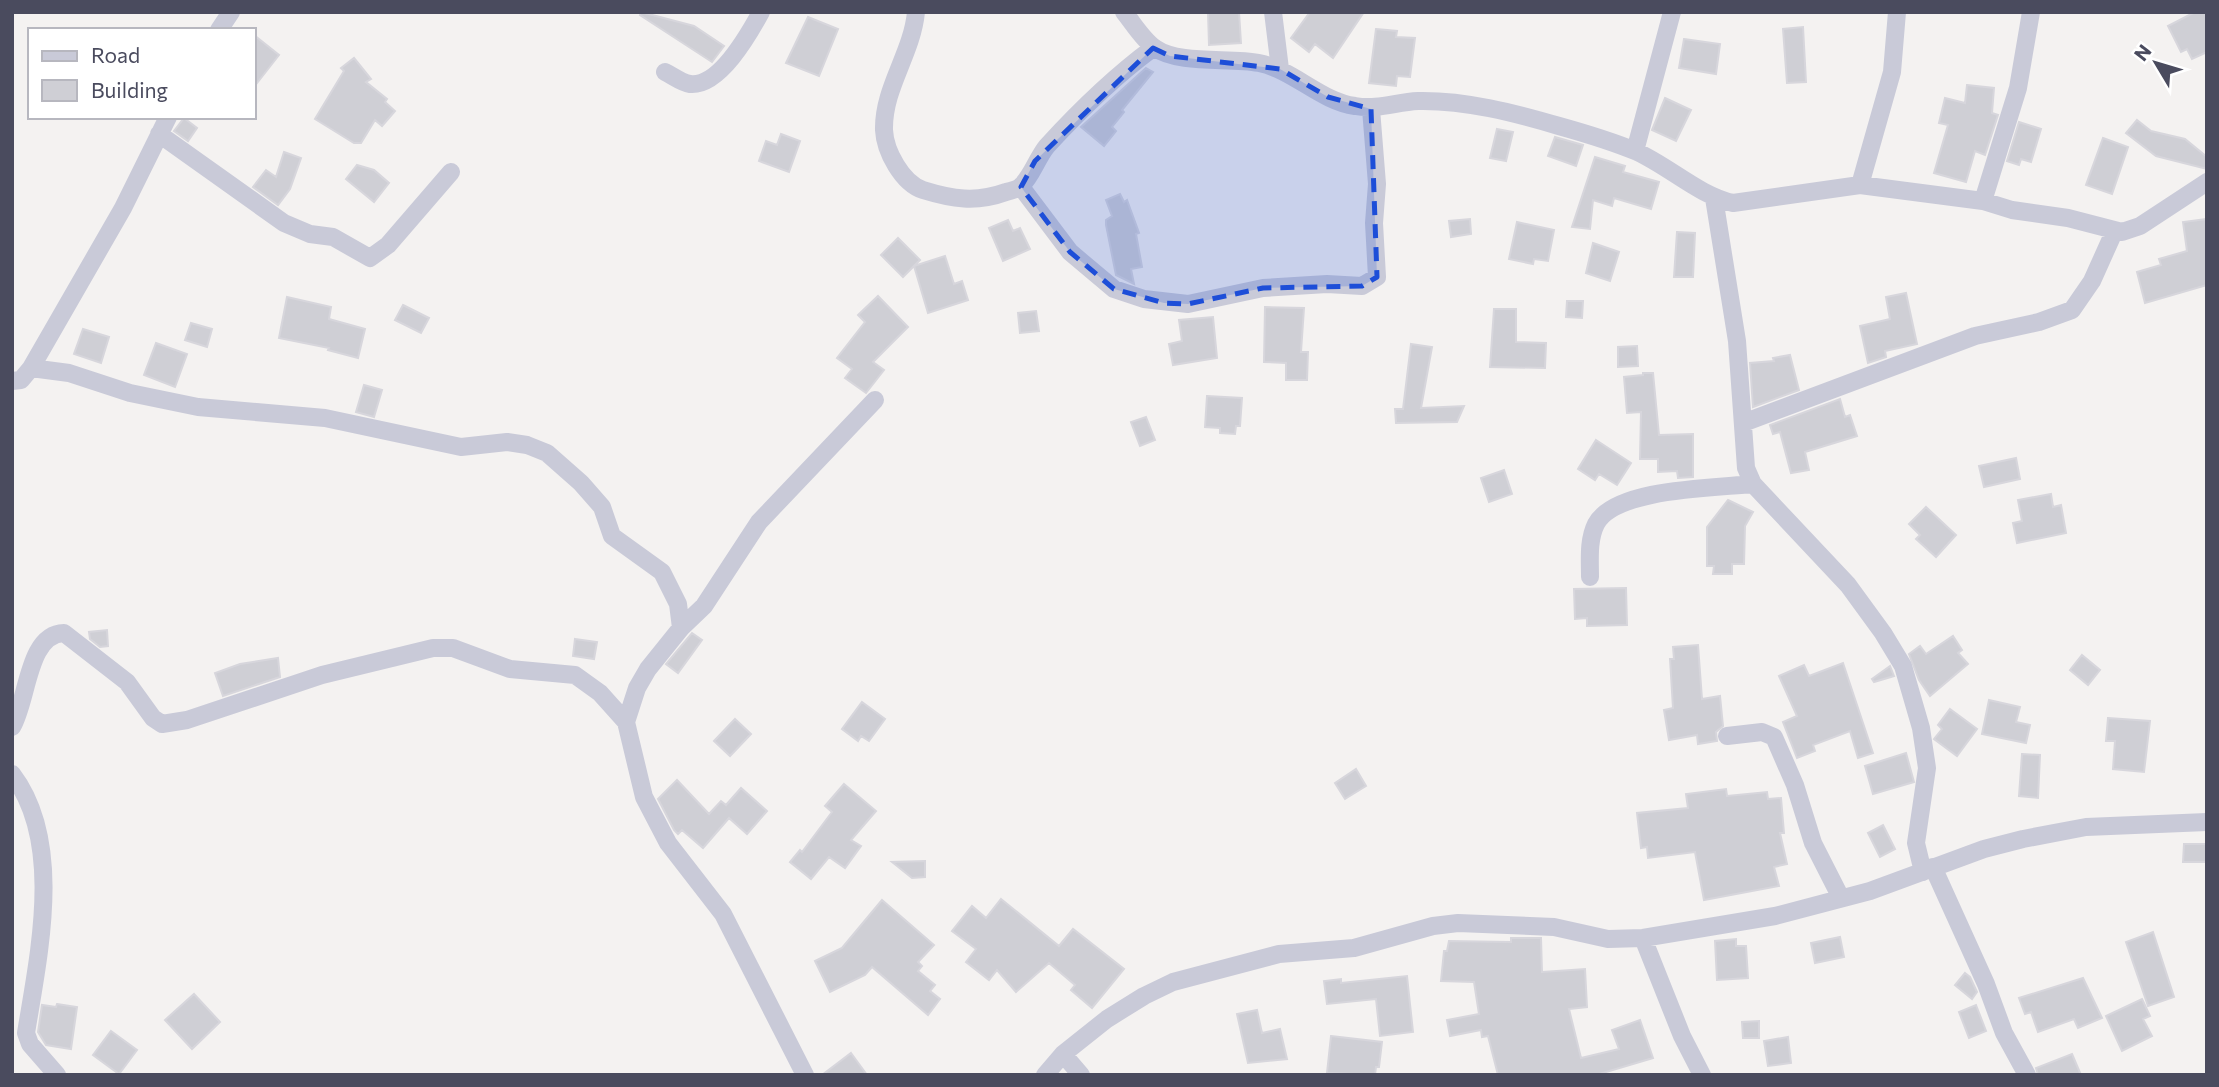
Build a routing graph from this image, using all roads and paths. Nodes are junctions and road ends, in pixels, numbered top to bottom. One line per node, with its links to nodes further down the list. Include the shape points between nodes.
1 (231, 12): 9 (street)
2 (761, 12): 12 (street, via 729,60 706,81 692,84)
3 (916, 12): 20 (street, via 885,112 885,141 901,173 914,187 952,198 992,198)
4 (1124, 12): 10 (street)
5 (1273, 12): 11 (street)
6 (1672, 12): 16 (street)
7 (1897, 12): 19 (street, via 1892,72)
8 (2031, 12): 22 (street, via 2018,88)
9 (220, 28)
10 (1153, 48): 11 (street, via 1170,55); 20 (street, via 1048,146)
11 (1280, 69): 13 (street, via 1328,97)
12 (666, 72)
13 (1371, 108): 16 (street, via 1417,101 1472,105); 20 (street, via 1377,277 1362,286 1263,288 1188,304 1144,299 1114,289 1070,252)
14 (167, 119): 15 (street)
15 (159, 134): 17 (street, via 284,223 333,237 370,258 388,245); 24 (street, via 123,208)
16 (1635, 151): 21 (street)
17 (451, 172)
18 (2207, 182): 23 (street, via 2140,226)
19 (1860, 185): 21 (street, via 1733,202); 22 (street)
20 (1021, 187)
21 (1714, 198): 27 (street, via 1737,341)
22 (1983, 201): 23 (street)
23 (2114, 232): 27 (street, via 2092,281 2072,310 1975,336)
24 (31, 368): 25 (street, via 21,380); 30 (street, via 69,373 130,393 198,407 325,418 461,447 507,442 547,453 602,507 612,536 662,572 678,604)
25 (12, 381)
26 (875, 400): 30 (street, via 759,522 704,606)
27 (1743, 423): 28 (street, via 1746,468)
28 (1753, 484): 29 (street, via 1658,495 1609,509 1591,536); 36 (street, via 1848,585 1903,666 1927,768 1916,843)
29 (1590, 577)
30 (681, 628): 31 (street, via 648,669)
31 (626, 722): 32 (street, via 600,693 575,675 510,669 453,648 433,648 388,656 162,724 127,682 64,633 52,635 42,644); 41 (street, via 644,797 668,843 723,914)
32 (12, 727)
33 (1727, 736): 37 (street, via 1762,732 1774,737 1813,843)
34 (12, 774): 40 (street, via 27,793 42,838 41,917 26,1033)
35 (2207, 822): 36 (street, via 2086,827 1984,849)
36 (1928, 869): 37 (street); 45 (street)
37 (1841, 898): 38 (street, via 1775,916)
38 (1643, 938): 39 (street, via 1608,939 1554,927 1458,923 1354,948 1279,954 1173,982 1107,1019); 44 (street)
39 (1063, 1054): 42 (street); 43 (street)
40 (57, 1075)
41 (805, 1075)
42 (1045, 1075)
43 (1081, 1075)
44 (1702, 1075)
45 (2027, 1075)

